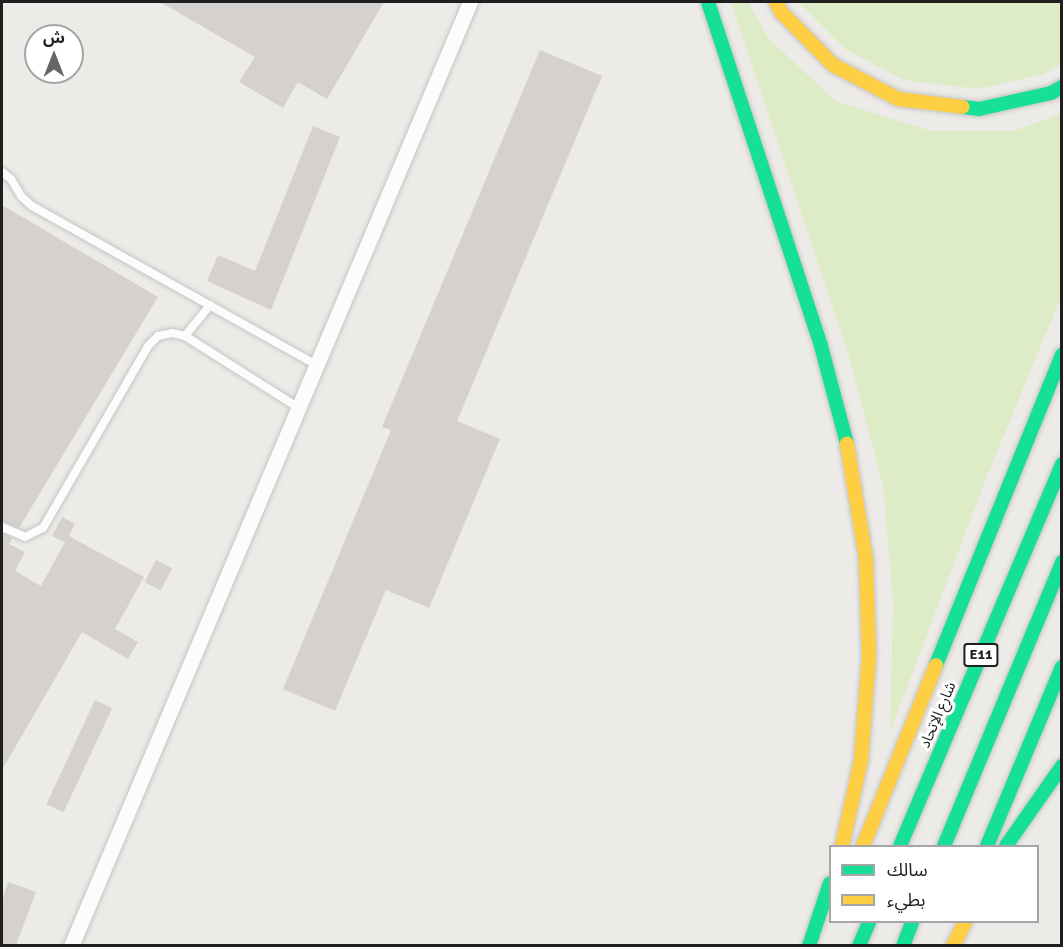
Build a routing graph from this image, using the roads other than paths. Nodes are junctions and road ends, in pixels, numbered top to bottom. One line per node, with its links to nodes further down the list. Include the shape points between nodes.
1 (470, 2): 9 (street)
2 (708, 2): 16 (main road, via 821,346 850,454 866,559 869,656 861,760)
3 (776, 2): 4 (main road, via 781,12 833,65 898,99 979,109)
4 (1062, 87)
5 (2, 172): 6 (lane, via 32,206)
6 (210, 305): 7 (lane); 9 (lane)
7 (185, 336): 10 (lane); 12 (lane, via 165,334 148,346 43,528 25,537)
8 (1062, 355): 17 (main road)
9 (317, 365): 10 (street)
10 (299, 408): 28 (street)
11 (1062, 464): 18 (main road, شارع الإتحاد / E11)
12 (2, 527)
13 (1062, 562): 19 (main road, E11)
14 (1062, 667): 20 (main road)
15 (1062, 766): 21 (main road)
16 (842, 845)
17 (862, 845)
18 (900, 845)
19 (944, 845)
20 (987, 845)
21 (1007, 845)
22 (829, 888): 29 (main road)
23 (831, 923): 30 (main road)
24 (868, 923): 31 (main road)
25 (911, 923): 32 (main road)
26 (954, 923): 33 (main road)
27 (964, 923): 34 (main road)
28 (71, 945)
29 (808, 945)
30 (821, 945)
31 (859, 945)
32 (903, 945)
33 (945, 945)
34 (953, 945)

